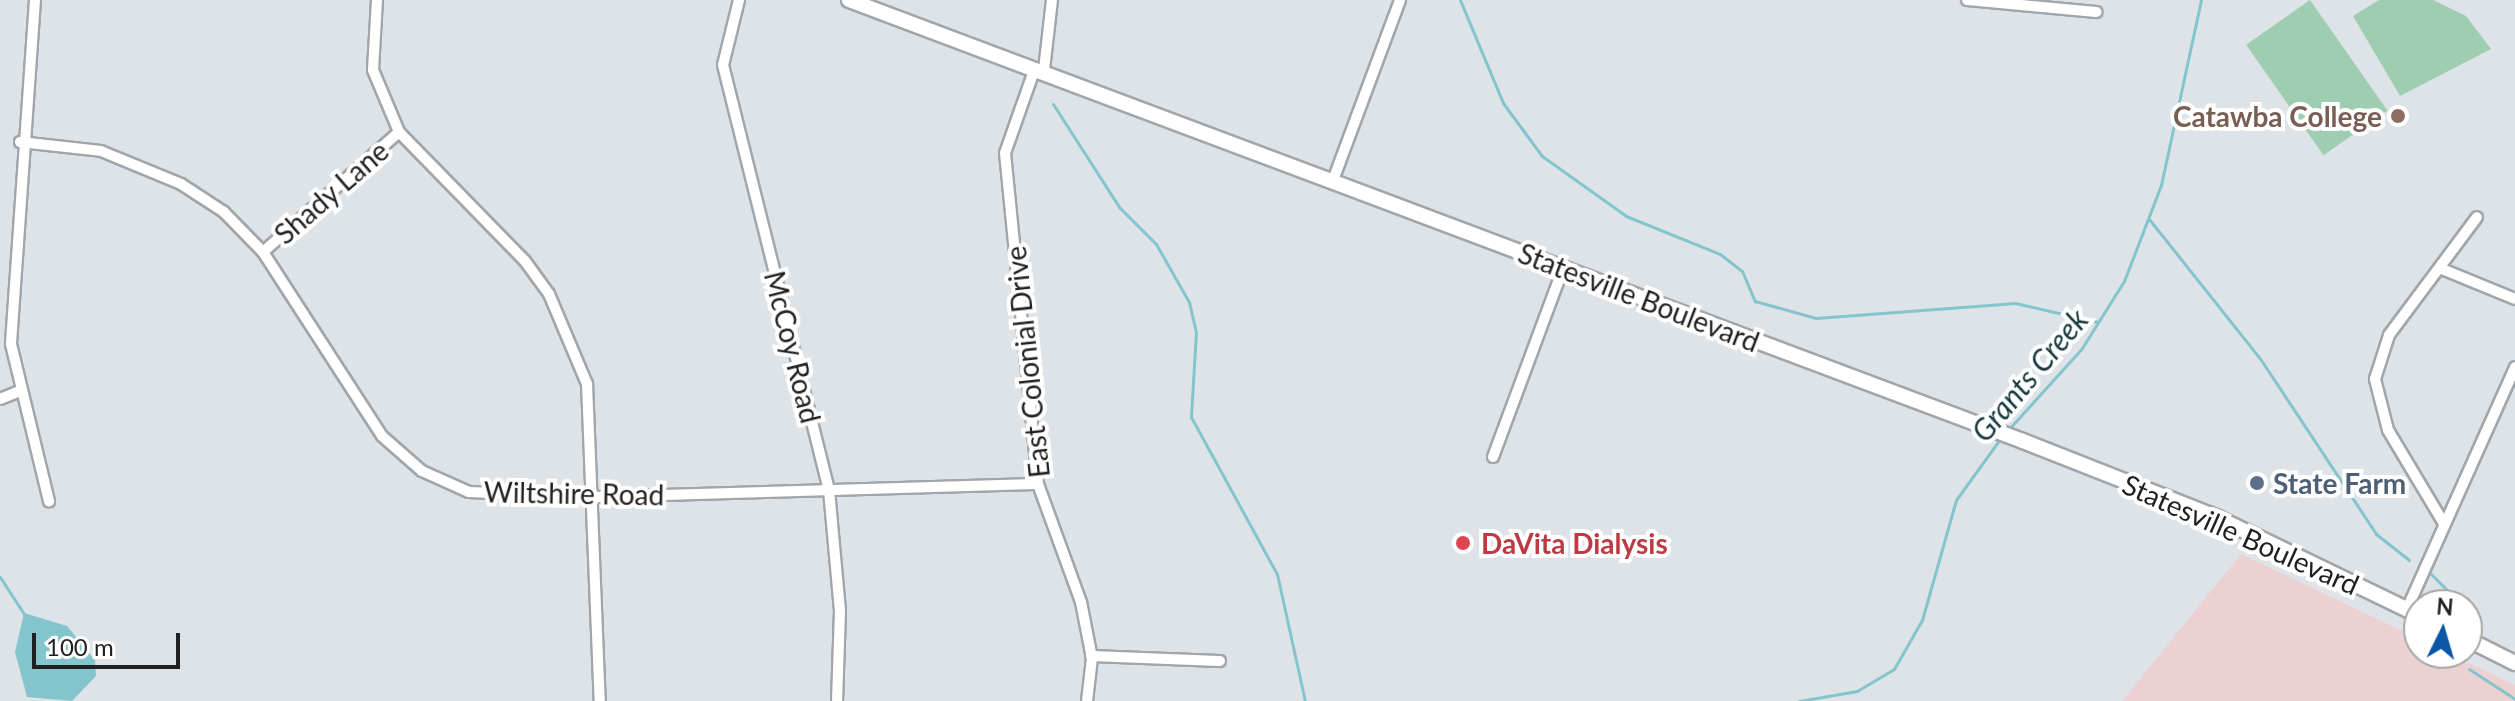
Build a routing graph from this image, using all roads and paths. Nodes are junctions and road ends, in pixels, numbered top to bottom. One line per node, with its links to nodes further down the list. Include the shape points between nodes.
1 (35, 0): 12 (street)
2 (377, 0): 11 (street, via 373,70)
3 (739, 0): 24 (street, McCoy Road, via 723,65)
4 (849, 0): 10 (main road, Statesville Boulevard)
5 (1052, 0): 10 (street, East Colonial Drive)
6 (1400, 0): 13 (street)
7 (1967, 0): 8 (street)
8 (2019, 2): 9 (street)
9 (2096, 12)
10 (1040, 69): 13 (main road, Statesville Boulevard); 23 (street, East Colonial Drive, via 1005,153)
11 (399, 132): 15 (street, Shady Lane); 25 (street, via 549,294 587,384)
12 (20, 142): 15 (street, Wiltshire Road, via 101,151 181,184 224,212); 20 (street, via 11,344)
13 (1332, 183): 16 (main road, Statesville Boulevard)
14 (2477, 217): 17 (street)
15 (263, 252): 25 (street, Wiltshire Road, via 357,405 401,456 469,492)
16 (1563, 269): 22 (street); 29 (main road, Statesville Boulevard, via 2218,518)
17 (2442, 269): 18 (street); 27 (street, via 2389,335 2375,379 2388,430)
18 (2515, 299)
19 (2515, 367): 27 (street)
20 (20, 391): 21 (street); 26 (street)
21 (0, 399)
22 (1493, 457)
23 (1038, 484): 24 (street, Wiltshire Road); 31 (street, East Colonial Drive)
24 (829, 490): 25 (street, Wiltshire Road); 35 (street, McCoy Road, via 840,611)
25 (593, 497): 34 (street)
26 (49, 501)
27 (2443, 522): 28 (street)
28 (2421, 589)
29 (2403, 607)
30 (2483, 647): 33 (main road)
31 (1091, 656): 32 (street); 36 (street, East Colonial Drive)
32 (1220, 661)
33 (2515, 663)
34 (600, 701)
35 (837, 701)
36 (1087, 701)

